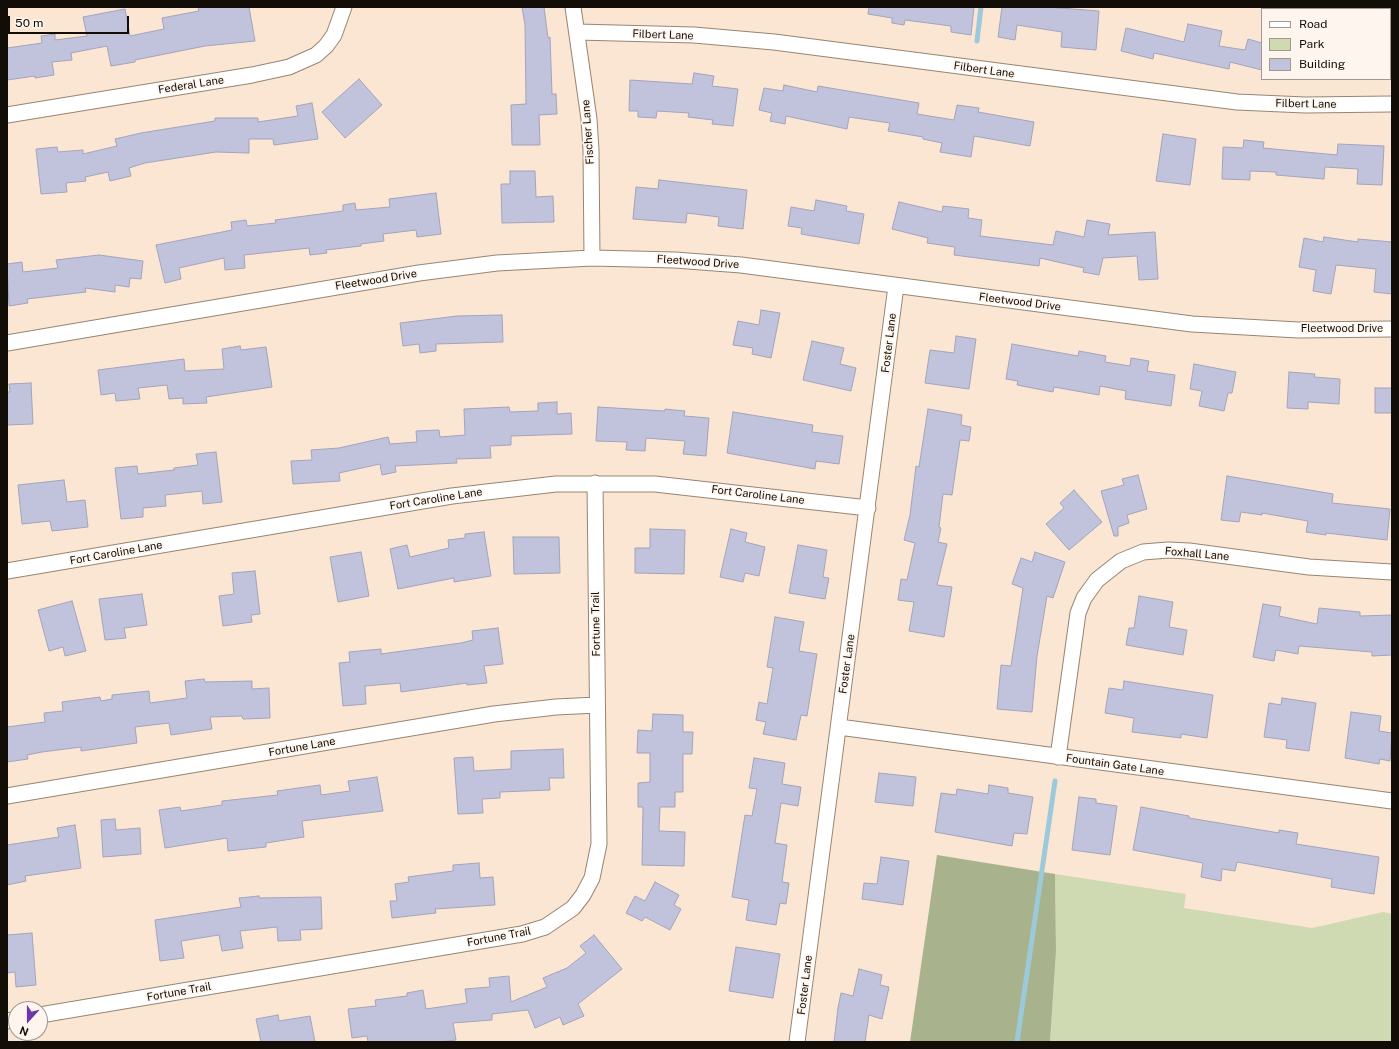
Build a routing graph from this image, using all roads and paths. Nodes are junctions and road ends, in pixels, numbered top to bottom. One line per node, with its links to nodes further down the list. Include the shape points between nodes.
1 (344, 7): 5 (street, Federal Lane, via 337,28 326,46 312,57 289,67)
2 (573, 7): 3 (street, Fischer Lane)
3 (577, 32): 4 (street, Filbert Lane, via 681,35 774,42 1237,102 1305,105); 6 (street, Fischer Lane, via 591,150)
4 (1392, 104)
5 (7, 115)
6 (592, 258): 7 (street, Fleetwood Drive, via 715,263); 9 (street, Fleetwood Drive, via 497,263 419,273)
7 (896, 286): 8 (street, Fleetwood Drive, via 1192,324 1298,330); 11 (street, Foster Lane)
8 (1392, 329)
9 (7, 343)
10 (595, 483): 11 (street, Fort Caroline Lane, via 695,487); 12 (street, Fort Caroline Lane, via 530,486 459,495); 14 (street, Fortune Trail)
11 (868, 508): 15 (street, Foster Lane)
12 (7, 571)
13 (1392, 572): 16 (street, Foxhall Lane, via 1310,567 1179,550 1143,552 1121,561 1097,580 1084,598 1078,613)
14 (597, 705): 17 (street, Fortune Lane, via 494,714); 19 (street, Fortune Trail, via 600,832 596,867 579,901 555,921 532,931 503,937)
15 (838, 727): 16 (street, Fountain Gate Lane); 20 (street, Foster Lane)
16 (1058, 757): 18 (street, Fountain Gate Lane)
17 (7, 796)
18 (1392, 801)
19 (48, 1014)
20 (797, 1042)

